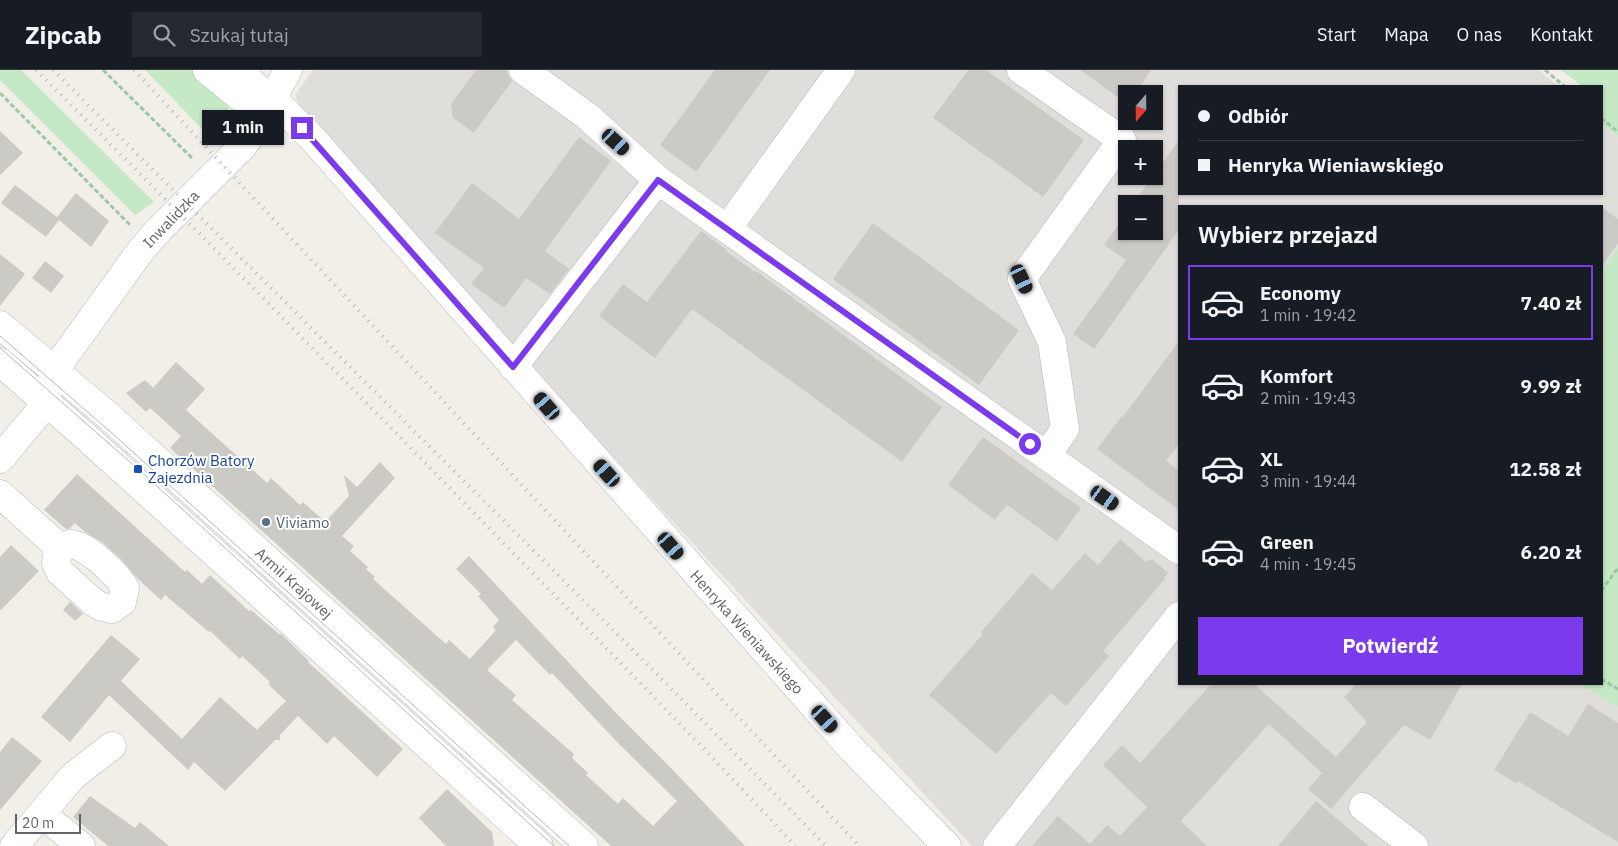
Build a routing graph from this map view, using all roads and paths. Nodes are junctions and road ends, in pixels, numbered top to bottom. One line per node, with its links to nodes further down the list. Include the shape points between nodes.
1 (104, 70): 15 (path)
2 (206, 70): 12 (street, via 249,104)
3 (240, 70): 12 (street, Henryka Wieniawskiego)
4 (273, 70): 12 (street)
5 (288, 70): 12 (street, Inwalidzka)
6 (523, 70): 16 (street, via 587,116)
7 (841, 70): 18 (street)
8 (1021, 70): 24 (street, via 1122,140 1022,279 1052,342 1065,429)
9 (1546, 70): 10 (path)
10 (1563, 85)
11 (0, 93): 17 (path)
12 (272, 101): 21 (street, Henryka Wieniawskiego, via 312,138); 22 (street, Inwalidzka, via 243,146 139,253)
13 (1603, 120): 14 (path)
14 (1618, 132)
15 (193, 159)
16 (658, 180): 18 (street); 21 (street)
17 (134, 229)
18 (726, 229): 24 (street)
19 (0, 325): 22 (street, Armii Krajowej)
20 (0, 362): 23 (street, Armii Krajowej)
21 (513, 367): 42 (street, Henryka Wieniawskiego, via 851,748)
22 (56, 372): 23 (street, Inwalidzka); 36 (street, Armii Krajowej)
23 (45, 401): 25 (street, Inwalidzka); 38 (street, Armii Krajowej)
24 (1046, 456): 28 (street)
25 (0, 459)
26 (0, 494): 27 (street)
27 (60, 548)
28 (1178, 549)
29 (1618, 568): 30 (path)
30 (1603, 588)
31 (1178, 617): 43 (street)
32 (1603, 680): 33 (path)
33 (1618, 689)
34 (112, 746): 37 (street, via 73,776)
35 (1363, 807): 44 (street)
36 (547, 813): 38 (street); 41 (street, Armii Krajowej)
37 (42, 814): 39 (street); 40 (street)
38 (526, 842)
39 (14, 846)
40 (81, 846)
41 (584, 846)
42 (947, 846)
43 (997, 846)
44 (1414, 846)

